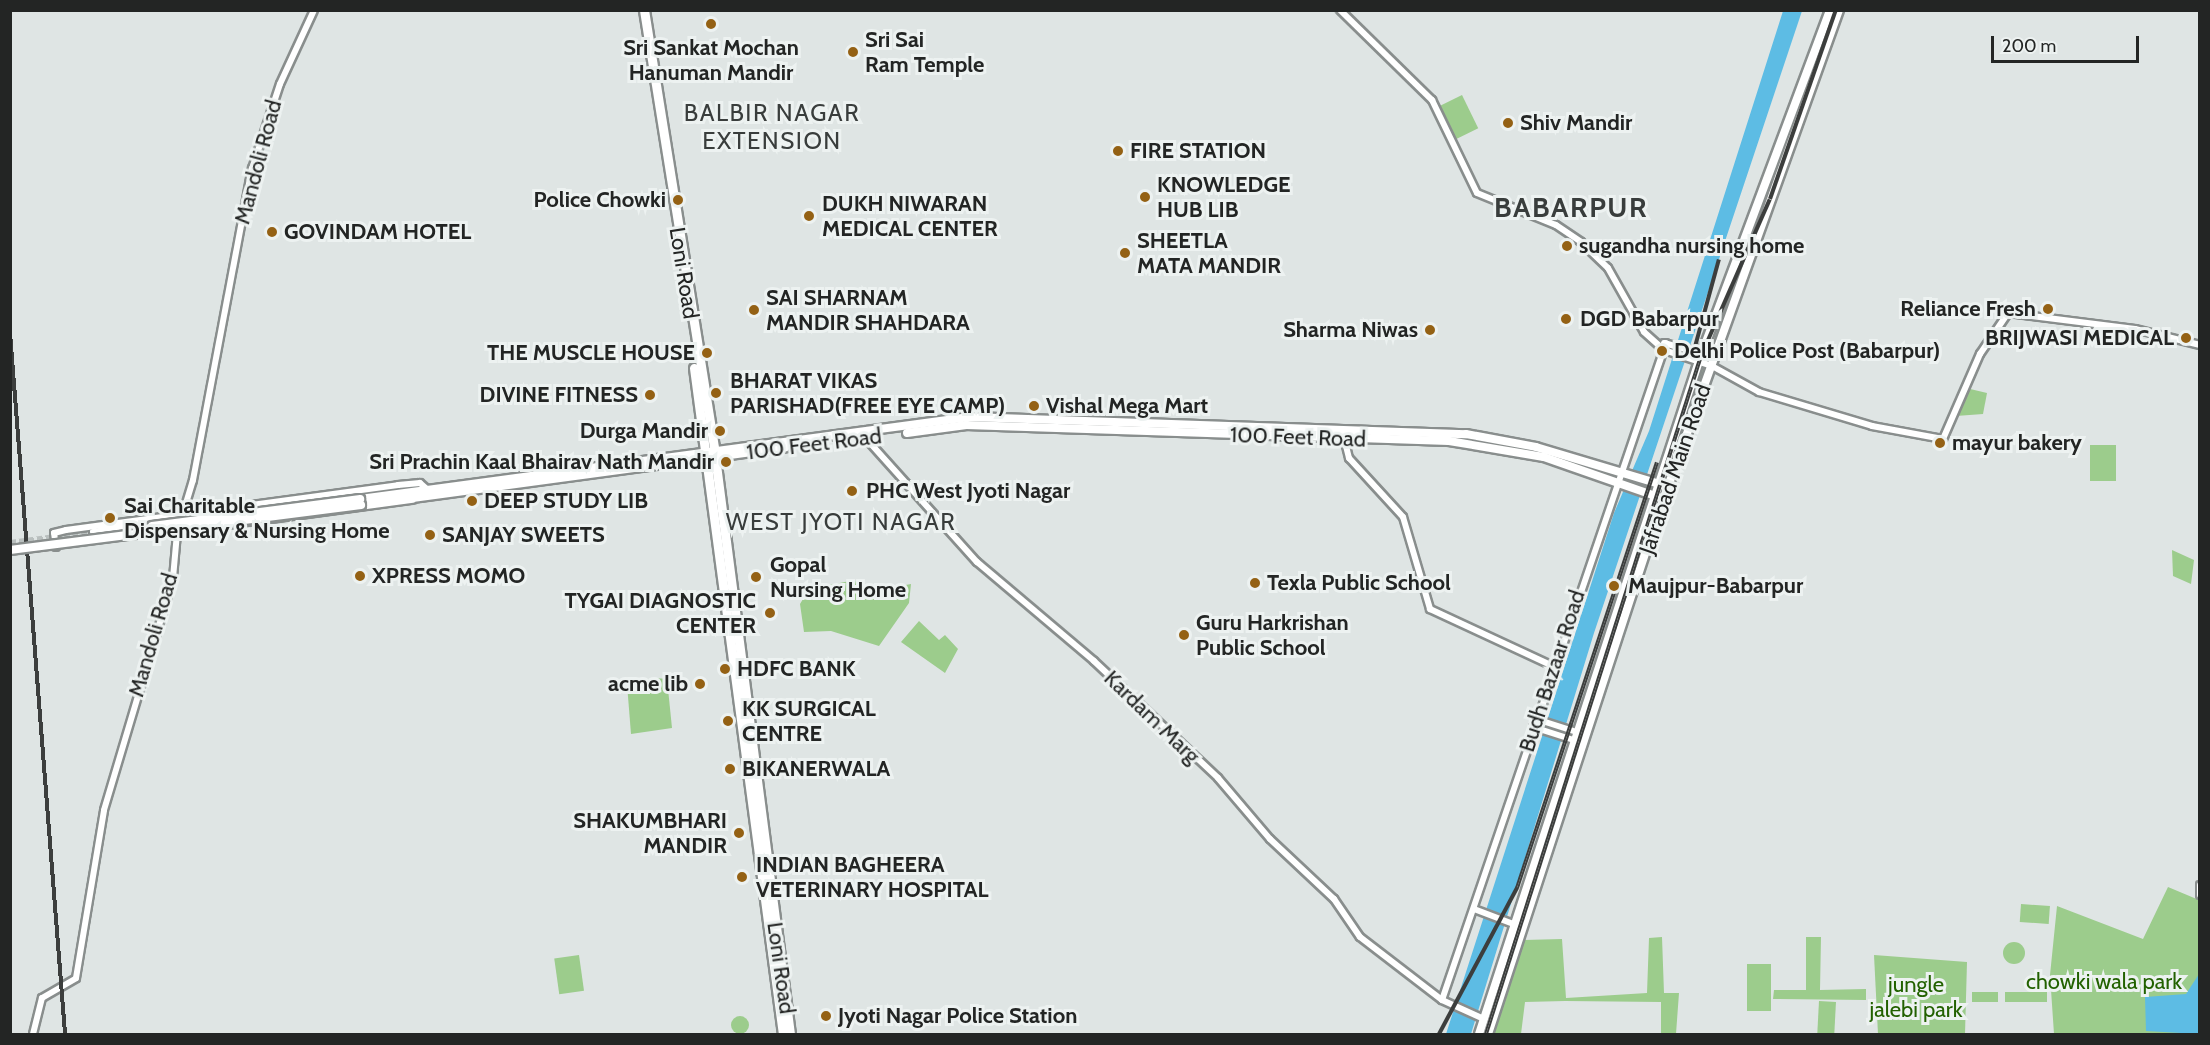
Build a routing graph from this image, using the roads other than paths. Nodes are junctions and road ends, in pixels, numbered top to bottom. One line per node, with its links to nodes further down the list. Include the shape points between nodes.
1 (314, 10): 23 (street, Mandoli Road, via 280,84 252,169)
2 (642, 10): 15 (highway, Loni Road)
3 (1340, 10): 7 (street, via 1432,100 1477,193 1556,225 1581,242 1608,268 1641,326)
4 (1830, 10): 8 (main road, Jafrabad Main Road)
5 (1839, 10): 9 (main road, Jafrabad Main Road)
6 (2199, 345): 11 (street, via 2135,329 2008,313 1980,354 1942,439 1793,404)
7 (1665, 346): 8 (street); 10 (street); 16 (street, Budh Bazaar Road)
8 (1702, 354): 9 (street); 10 (main road, Jafrabad Main Road)
9 (1715, 357): 11 (main road, Jafrabad Main Road)
10 (1699, 363): 11 (street); 19 (main road, Jafrabad Main Road)
11 (1712, 366): 19 (main road, Jafrabad Main Road)
12 (1167, 428): 13 (main road, 100 Feet Road, via 966,425); 14 (main road, 100 Feet Road); 16 (main road, 100 Feet Road, via 1466,434)
13 (864, 436): 15 (main road, 100 Feet Road); 37 (street, Kardam Marg, via 976,562 1094,661 1218,778 1270,839 1334,899 1360,937)
14 (1344, 438): 18 (main road, 100 Feet Road, via 1449,441 1544,457); 29 (street, via 1349,458 1403,517 1430,609)
15 (710, 454): 17 (main road, 100 Feet Road); 40 (highway, Loni Road); 41 (highway, Loni Road)
16 (1624, 471): 18 (street, Budh Bazaar Road); 19 (main road, 100 Feet Road)
17 (566, 473): 20 (main road, 100 Feet Road); 21 (main road, 100 Feet Road)
18 (1621, 482): 22 (main road, 100 Feet Road); 29 (street, Budh Bazaar Road)
19 (1665, 485): 22 (main road, Jafrabad Main Road)
20 (427, 489): 23 (street, 100 Feet Road, via 420,483 398,485); 27 (main road, bridge)
21 (422, 496): 25 (street, 100 Feet Road, via 402,504); 28 (main road, bridge)
22 (1661, 498): 32 (main road, Jafrabad Main Road); 43 (main road, Jafrabad Main Road)
23 (182, 514): 24 (street, 100 Feet Road); 25 (street, Mandoli Road)
24 (159, 517): 26 (street, via 149,524 93,534 155,529); 26 (street, via 54,532 54,545)
25 (177, 533): 26 (street, 100 Feet Road); 39 (street, Mandoli Road, via 173,578 100,828 77,973 73,984 46,995)
26 (163, 534)
27 (10, 545)
28 (10, 550)
29 (1553, 666): 30 (street, Budh Bazaar Road)
30 (1536, 719): 31 (street, Budh Bazaar Road); 32 (street)
31 (1533, 727): 32 (street); 35 (street, Budh Bazaar Road)
32 (1579, 737): 36 (main road, Jafrabad Main Road)
33 (2199, 885): 34 (street)
34 (2199, 895)
35 (1474, 909): 36 (street); 37 (street, Budh Bazaar Road)
36 (1516, 925): 38 (main road, Jafrabad Main Road)
37 (1441, 1000): 38 (street, Kardam Marg)
38 (1484, 1019): 42 (main road, Jafrabad Main Road)
39 (33, 1035)
40 (783, 1035)
41 (790, 1035)
42 (1479, 1035)
43 (1488, 1035)

